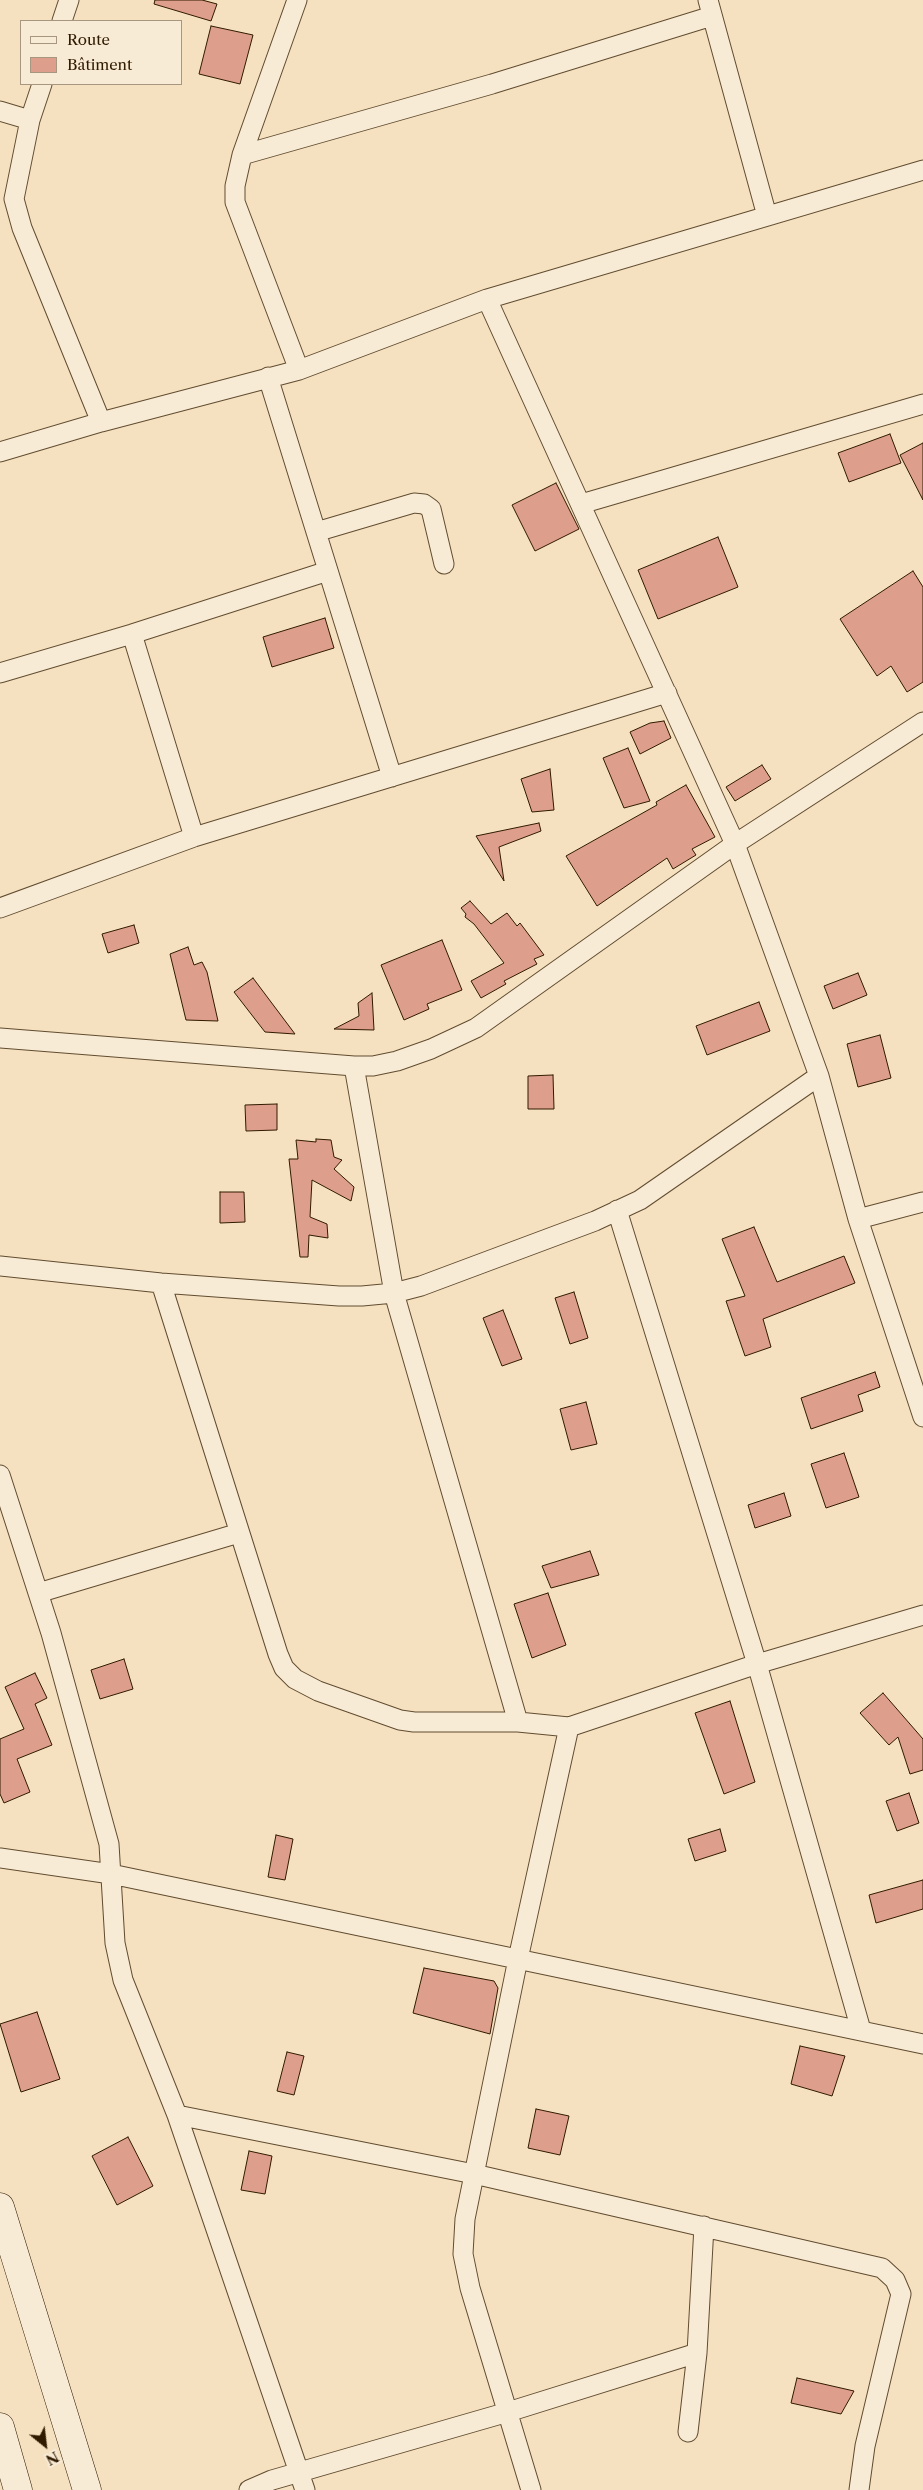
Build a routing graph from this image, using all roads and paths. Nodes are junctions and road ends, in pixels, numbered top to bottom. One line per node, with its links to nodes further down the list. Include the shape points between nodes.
1 (69, 0): 4 (street)
2 (297, 0): 8 (street)
3 (710, 8): 8 (street, via 492,84); 10 (street)
4 (62, 20)
5 (42, 85): 7 (street)
6 (0, 111): 7 (street)
7 (30, 120): 15 (street, via 14,199 22,228)
8 (242, 154): 12 (street, via 235,202)
9 (923, 170): 10 (street)
10 (768, 216): 11 (street)
11 (487, 299): 12 (street); 17 (street)
12 (299, 370): 13 (street)
13 (268, 377): 15 (street); 18 (street)
14 (923, 404): 17 (street)
15 (101, 422): 16 (street)
16 (0, 452)
17 (581, 504): 23 (street)
18 (316, 532): 19 (street, via 414,503 424,504 432,509); 20 (street)
19 (444, 564)
20 (328, 572): 21 (street); 25 (street)
21 (132, 634): 22 (street); 26 (street)
22 (0, 673)
23 (667, 693): 25 (street); 27 (street)
24 (923, 722): 27 (street)
25 (392, 777): 26 (street)
26 (194, 837): 28 (street)
27 (735, 844): 30 (street, via 476,1028 431,1049 397,1060 373,1066); 31 (street)
28 (0, 908)
29 (0, 1038): 30 (street)
30 (354, 1066): 37 (street)
31 (819, 1076): 33 (street, via 640,1200); 34 (street)
32 (923, 1202): 34 (street)
33 (617, 1210): 37 (street, via 421,1286); 43 (street)
34 (858, 1219): 38 (street)
35 (0, 1266): 36 (street)
36 (161, 1283): 37 (street, via 339,1296); 40 (street)
37 (394, 1293): 44 (street)
38 (923, 1417)
39 (0, 1475): 41 (street)
40 (239, 1533): 41 (street); 44 (street, via 278,1654 284,1668 295,1679 318,1691 400,1720)
41 (38, 1592): 47 (street, via 109,1844)
42 (923, 1615): 43 (street)
43 (757, 1664): 45 (street); 49 (street)
44 (518, 1722): 45 (street)
45 (569, 1727): 48 (street)
46 (0, 1858): 47 (street)
47 (111, 1874): 48 (street); 51 (street, via 115,1943 123,1980)
48 (518, 1959): 49 (street); 52 (street)
49 (861, 2030): 50 (street)
50 (923, 2044)
51 (178, 2115): 52 (street); 59 (street)
52 (474, 2174): 54 (street); 56 (street, via 465,2219 463,2254 470,2288)
53 (0, 2207): 61 (main road)
54 (704, 2226): 55 (street); 65 (street, via 882,2268 895,2280 901,2294 865,2446)
55 (697, 2353): 56 (street); 58 (street)
56 (508, 2412): 59 (street); 64 (street)
57 (0, 2427): 60 (main road)
58 (688, 2432)
59 (299, 2472): 62 (street); 63 (street)
60 (18, 2490)
61 (87, 2490)
62 (249, 2490)
63 (305, 2490)
64 (531, 2490)
65 (859, 2490)

